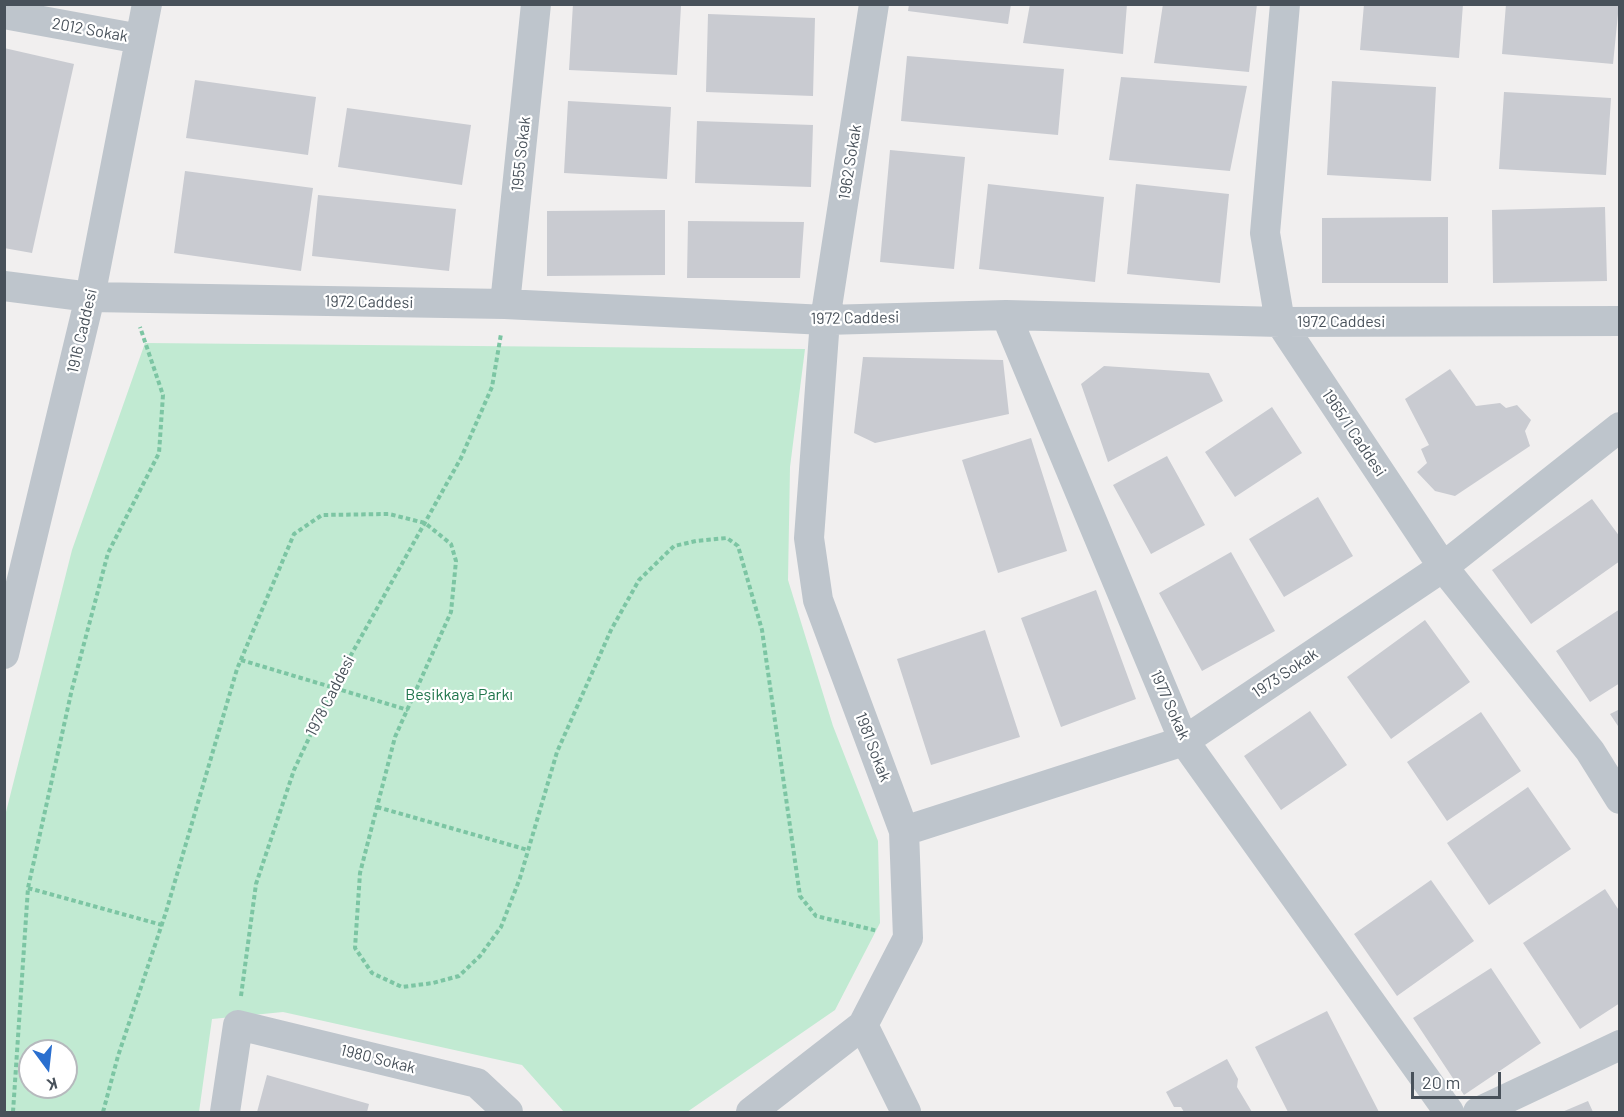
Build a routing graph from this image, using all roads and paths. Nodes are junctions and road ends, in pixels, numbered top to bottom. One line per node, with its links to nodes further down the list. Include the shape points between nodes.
1 (147, 4): 6 (street, 1916 Caddesi)
2 (536, 4): 10 (street, 1955 Sokak)
3 (874, 4): 12 (street, 1962 Sokak)
4 (1285, 4): 14 (street, 1965/1 Caddesi, via 1265,233)
5 (4, 14): 6 (street, 2012 Sokak)
6 (140, 39): 8 (street, 1916 Caddesi)
7 (4, 286): 8 (street, 1972 Caddesi)
8 (90, 297): 9 (street, 1972 Caddesi); 18 (street, 1916 Caddesi)
9 (130, 298): 10 (street, 1972 Caddesi); 27 (path, via 163,395 159,453 108,554 72,689)
10 (506, 304): 12 (street, 1972 Caddesi); 16 (path, 1978 Caddesi, via 492,387 462,458)
11 (1006, 315): 12 (street, 1972 Caddesi); 14 (street, 1972 Caddesi); 22 (street, 1977 Sokak)
12 (825, 320): 25 (street, 1981 Sokak, via 809,538 818,600)
13 (1620, 321): 14 (street, 1972 Caddesi)
14 (1280, 322): 17 (street, 1965/1 Caddesi)
15 (1620, 427): 17 (street, 1973 Sokak)
16 (425, 522): 19 (path, via 389,513 322,514 294,534); 20 (path, 1978 Caddesi); 21 (path, via 451,544 456,561 451,612)
17 (1443, 567): 22 (street, 1973 Sokak); 23 (street, 1965/1 Caddesi, via 1590,751)
18 (4, 654)
19 (241, 660): 20 (path); 28 (path)
20 (332, 689): 21 (path); 30 (path, 1978 Caddesi, via 294,770 256,884)
21 (408, 710): 24 (path, via 395,737)
22 (1184, 741): 25 (street, 1973 Sokak); 39 (street, 1977 Sokak)
23 (1620, 799)
24 (377, 807): 26 (path); 26 (path, via 360,873 355,948 372,973 402,987 459,976 480,956 501,927)
25 (904, 831): 29 (street, 1981 Sokak)
26 (528, 850): 29 (path, via 557,752 611,630 639,580 674,546 727,537 738,546 762,630 800,896 816,916)
27 (28, 888): 28 (path); 33 (path)
28 (162, 925): 34 (path)
29 (908, 938): 31 (street, 1981 Sokak)
30 (238, 1025): 35 (street); 36 (street, 1980 Sokak, via 477,1083)
31 (863, 1025): 37 (street, 1981 Sokak); 38 (street)
32 (1620, 1044): 40 (street)
33 (13, 1113)
34 (103, 1113)
35 (225, 1113)
36 (508, 1113)
37 (751, 1113)
38 (906, 1113)
39 (1449, 1113)
40 (1478, 1113)

